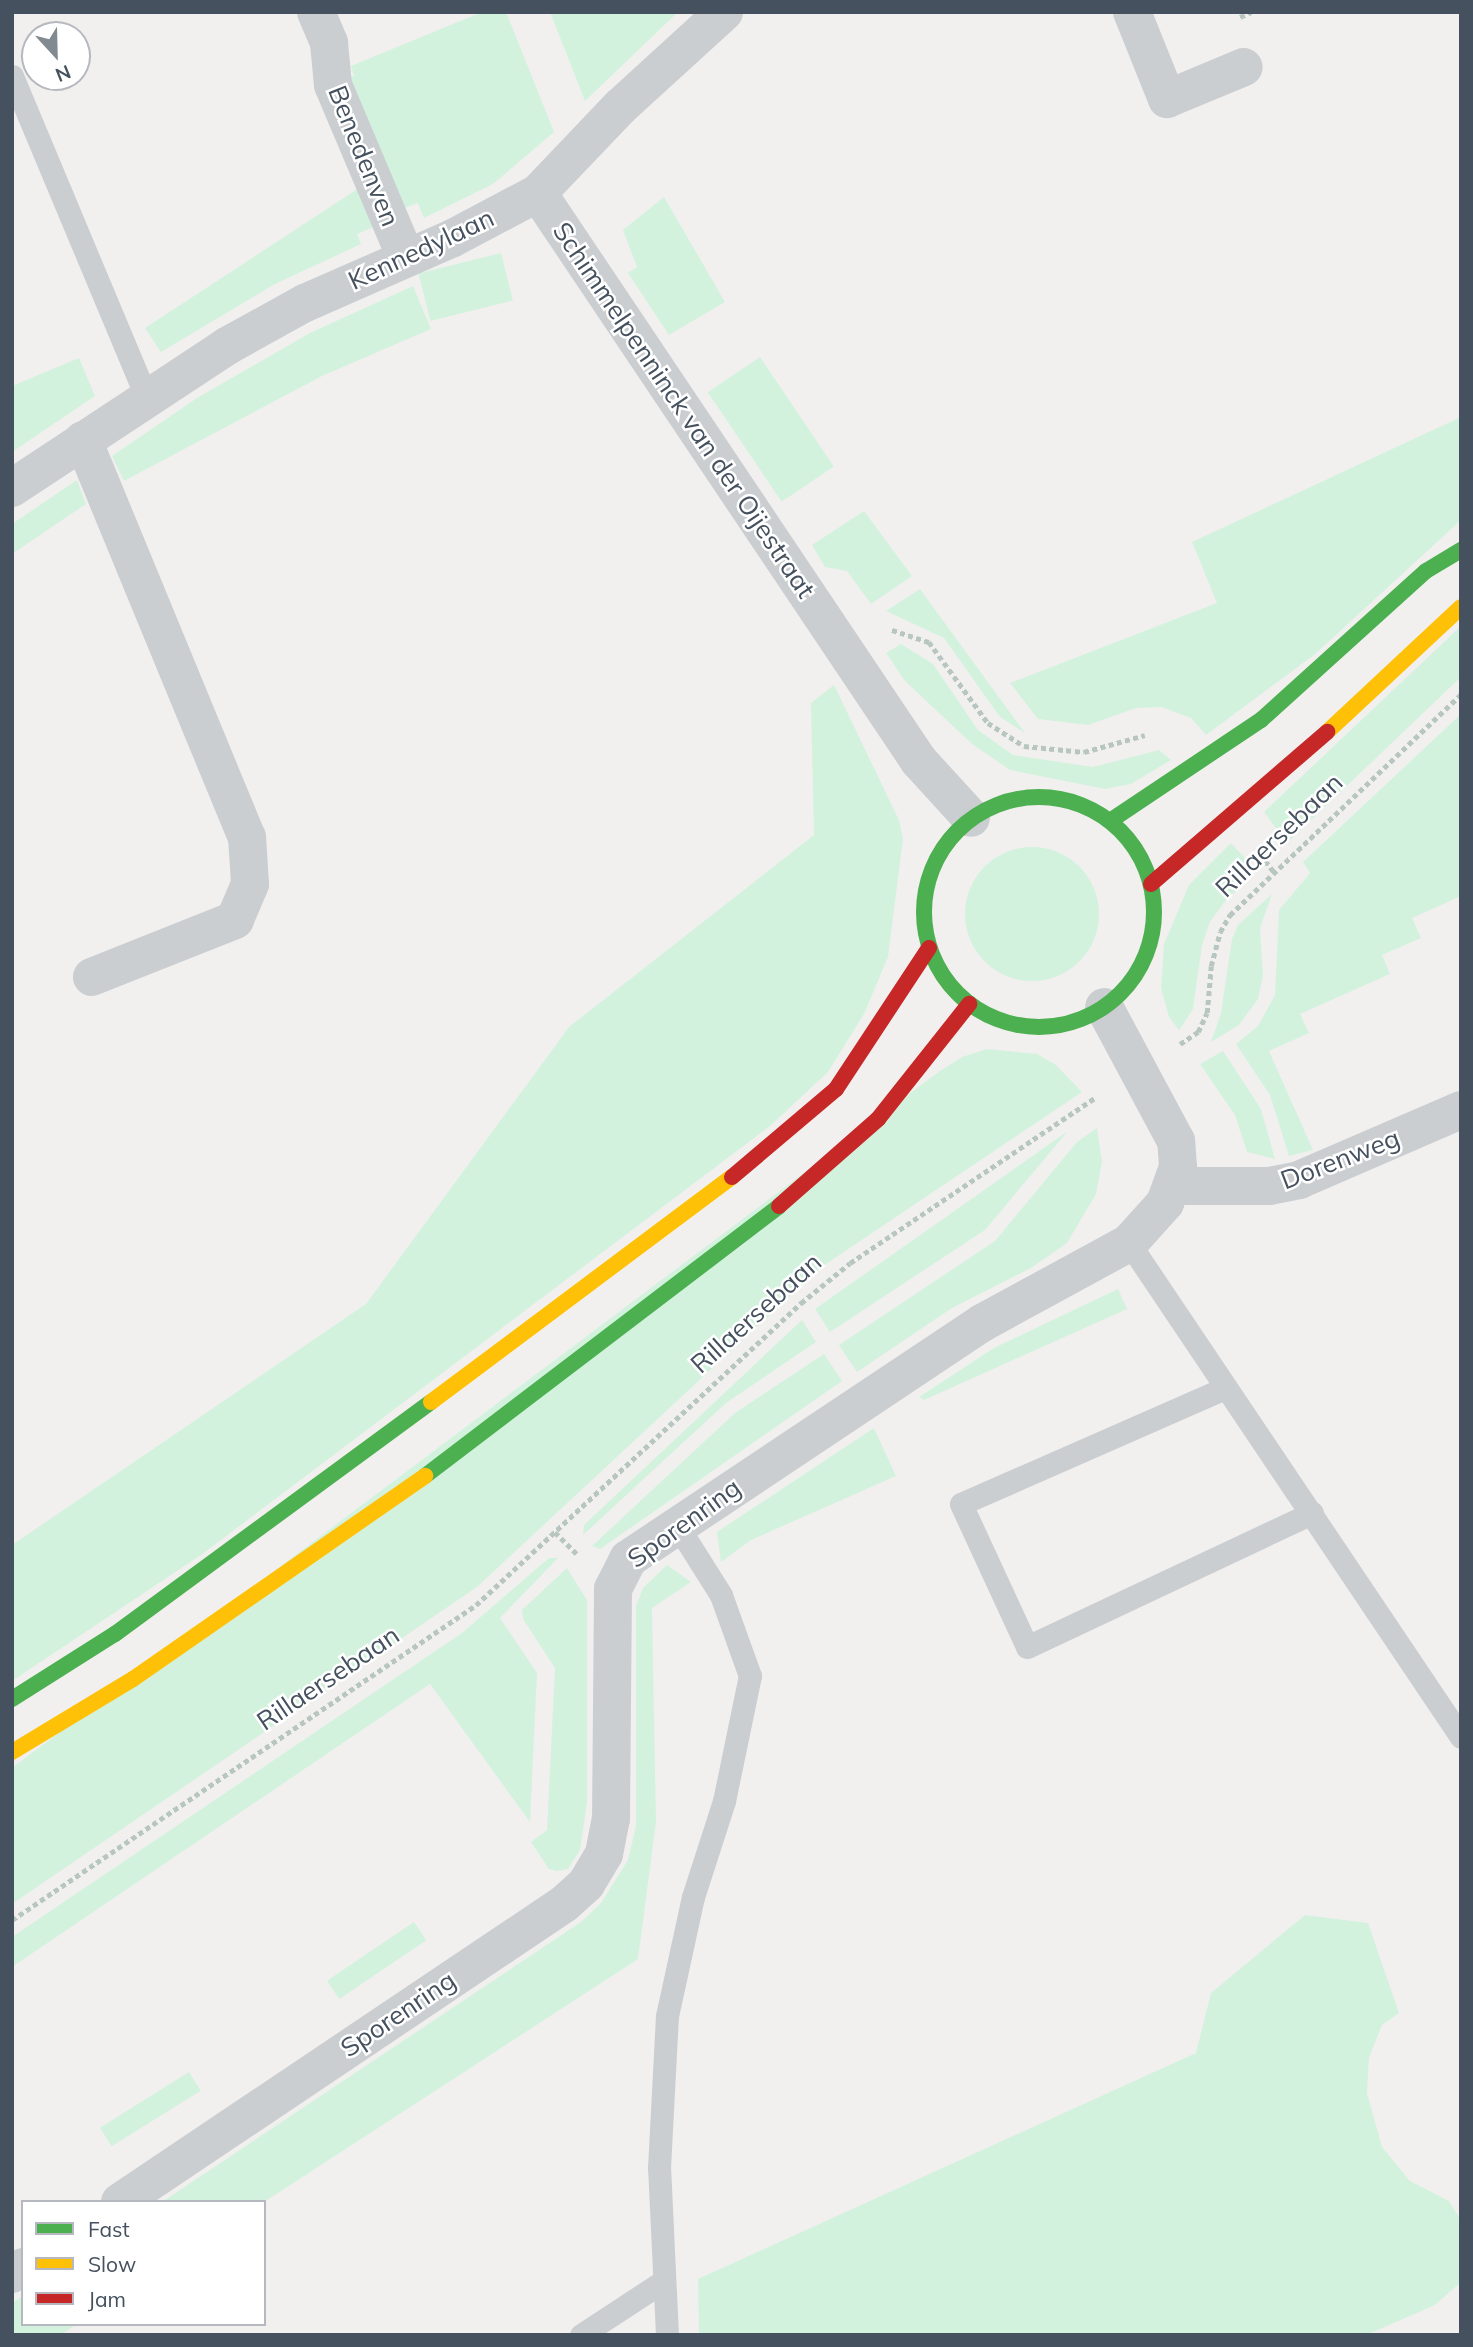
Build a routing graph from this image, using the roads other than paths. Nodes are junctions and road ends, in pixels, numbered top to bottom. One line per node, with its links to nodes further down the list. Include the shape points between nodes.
1 (316, 12): 7 (street, Benedenven, via 329,43 333,85)
2 (724, 12): 6 (street, Kennedylaan, via 620,107)
3 (1132, 12): 4 (street, via 1167,99)
4 (1244, 67)
5 (12, 76): 8 (lane)
6 (538, 193): 7 (street, Kennedylaan); 13 (street, Schimmelpenninck van der Oijestraat, via 919,761)
7 (406, 258): 8 (street, Kennedylaan, via 305,303)
8 (146, 397): 9 (street, Kennedylaan)
9 (83, 440): 10 (street, Kennedylaan); 17 (street, via 247,837 250,884 235,920)
10 (12, 488)
11 (1461, 550): 14 (street, via 1426,572 1261,720)
12 (1461, 607): 15 (street, Rillaersebaan)
13 (971, 818): 14 (street, via 1004,802 1040,796 1077,803); 16 (street, via 945,845 929,877 924,913)
14 (1110, 821): 15 (street, via 1136,849)
15 (1151, 884): 19 (street, via 1154,919 1147,953 1129,983)
16 (929, 948): 18 (street, via 945,979); 26 (street, via 836,1089 767,1151 239,1545 116,1634)
17 (92, 977)
18 (969, 1004): 19 (street, via 993,1018 1021,1026 1078,1020); 28 (street, via 878,1119 788,1199 381,1509 133,1679)
19 (1104, 1007): 21 (street, Sporenring, via 1176,1140 1178,1167)
20 (1461, 1110): 21 (street, Dorenweg, via 1299,1181 1269,1186)
21 (1172, 1186): 22 (street, Sporenring, via 1165,1203)
22 (1129, 1243): 23 (lane); 25 (street, Sporenring, via 982,1323)
23 (1225, 1388): 24 (lane); 24 (lane, via 961,1504 1027,1647)
24 (1312, 1513): 27 (lane)
25 (677, 1525): 29 (street, Sporenring, via 628,1559 613,1589 611,1819 604,1854 586,1884 564,1904); 30 (lane, via 721,1595 750,1676 724,1801 693,1897 667,2016 659,2168)
26 (12, 1699)
27 (1461, 1737)
28 (12, 1752)
29 (123, 2200)
30 (662, 2282): 31 (lane); 32 (lane)
31 (580, 2335)
32 (667, 2335)

